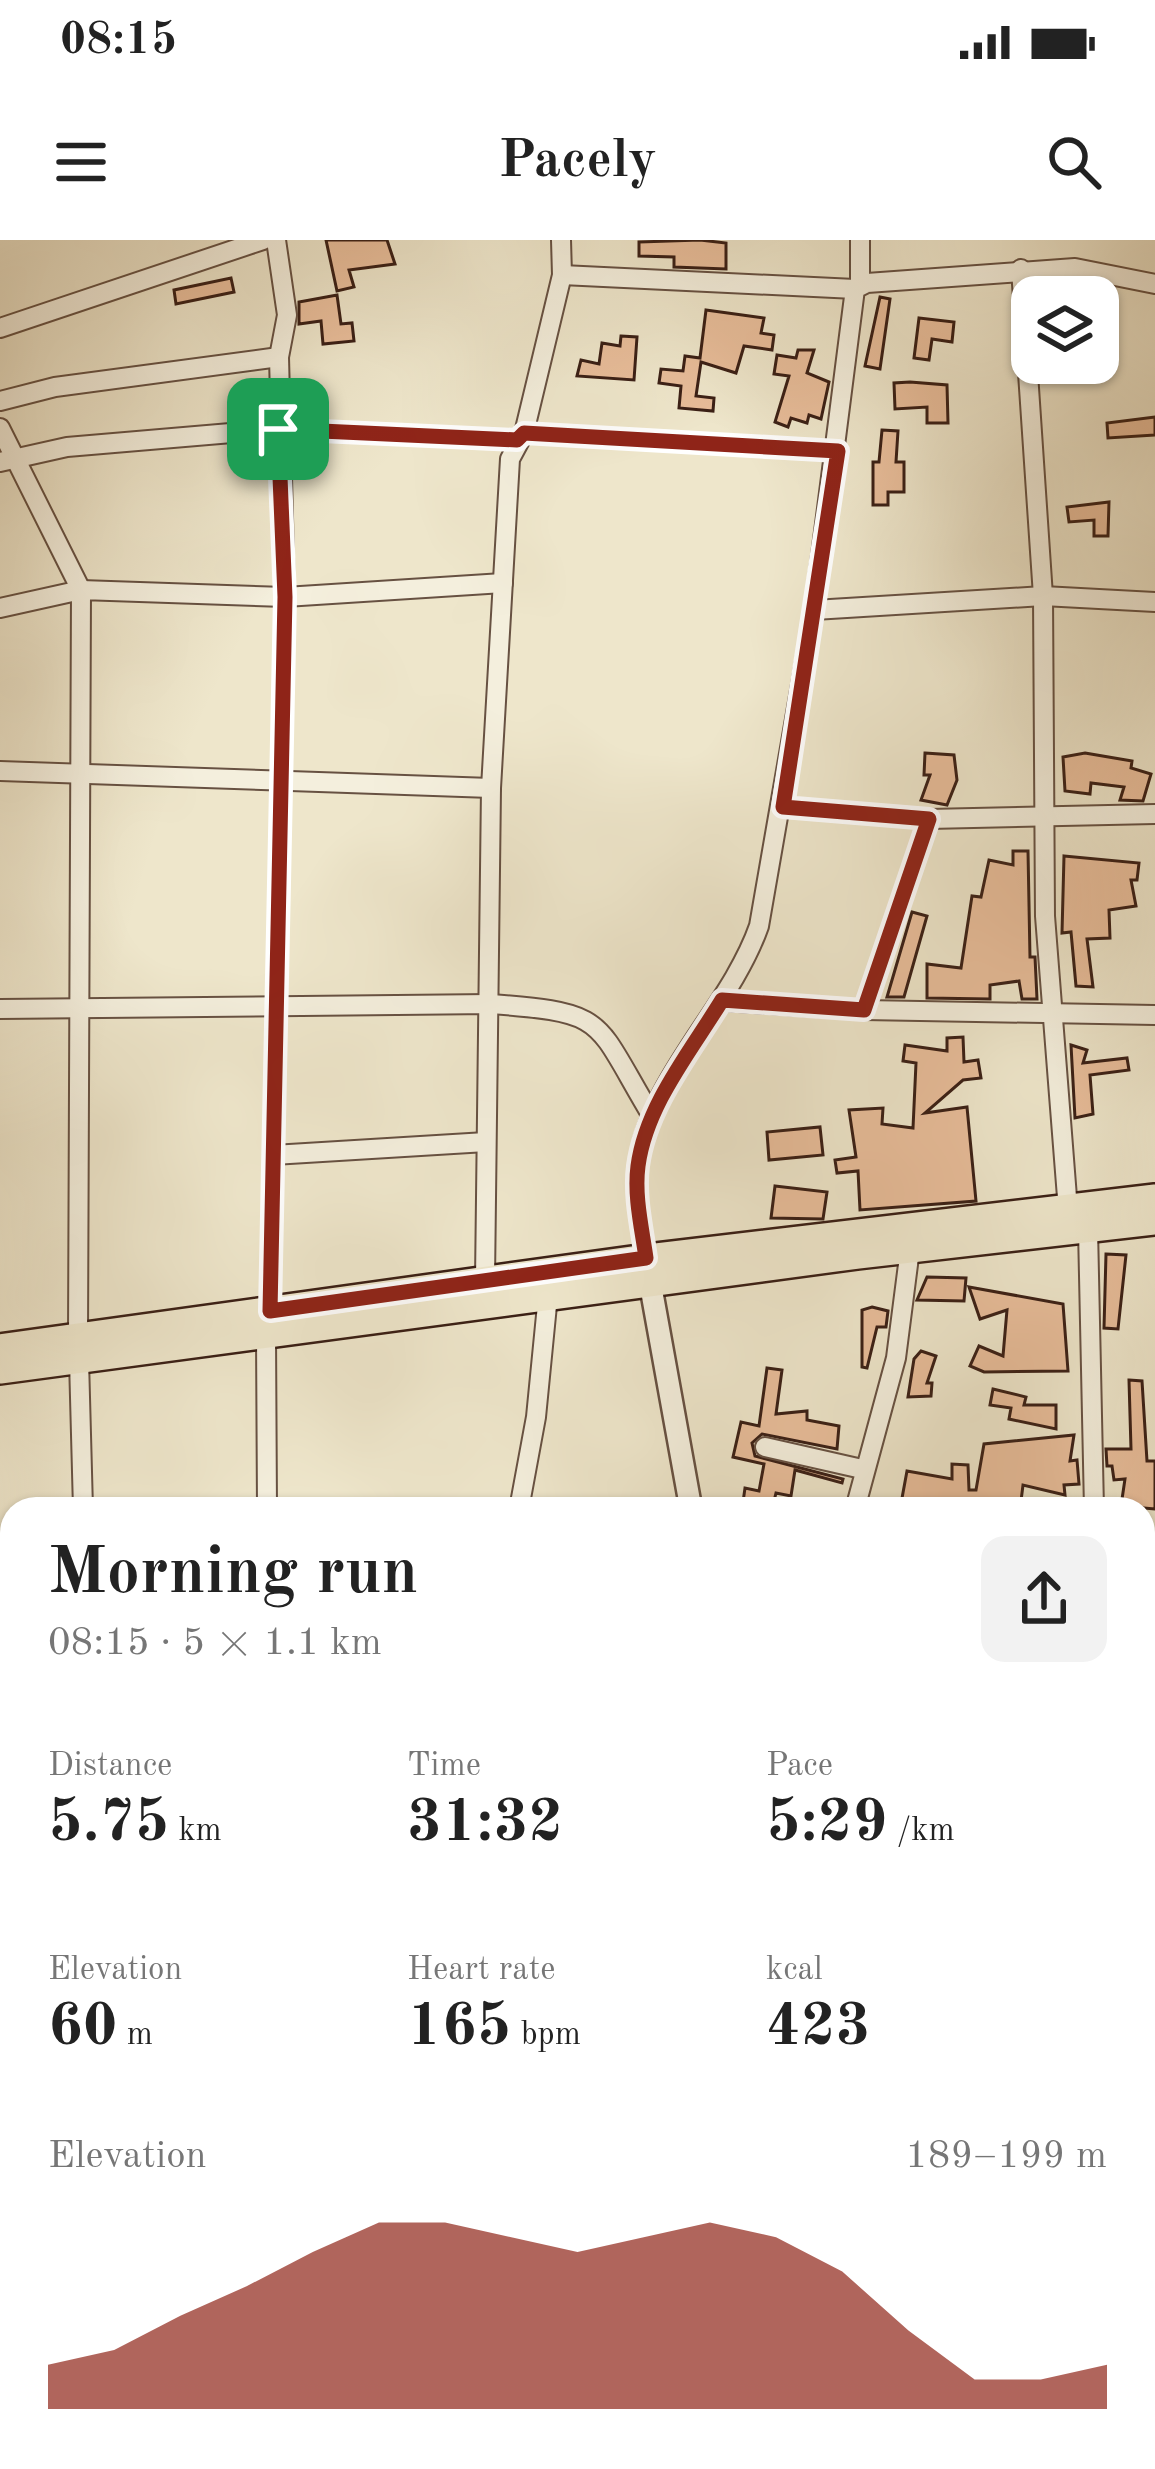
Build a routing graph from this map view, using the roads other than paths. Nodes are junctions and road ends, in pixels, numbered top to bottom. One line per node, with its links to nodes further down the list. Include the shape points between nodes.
1 (263, 240): 9 (street)
2 (276, 240): 10 (street, via 287,315)
3 (562, 240): 6 (street)
4 (860, 240): 8 (street)
5 (1022, 269): 7 (street, via 1075,268); 8 (street); 19 (street)
6 (562, 275): 8 (street); 14 (street)
7 (1155, 284)
8 (858, 287): 15 (street)
9 (0, 328)
10 (279, 357): 11 (street); 13 (street)
11 (0, 401)
12 (0, 428): 16 (street)
13 (278, 429): 14 (street); 16 (street, via 67,447); 20 (street)
14 (520, 436): 15 (street); 17 (street, via 510,459)
15 (838, 451): 23 (street)
16 (7, 461): 18 (street)
17 (503, 583): 20 (street); 27 (street)
18 (81, 590): 20 (street); 22 (street); 25 (street)
19 (1043, 596): 21 (street); 23 (street); 29 (street)
20 (285, 597): 26 (street)
21 (1155, 602)
22 (0, 608)
23 (814, 610): 28 (street)
24 (0, 771): 25 (street)
25 (79, 772): 26 (street); 35 (street)
26 (282, 783): 27 (street); 34 (street)
27 (491, 788): 33 (street)
28 (783, 807): 31 (street); 32 (street, via 759,926)
29 (1048, 814): 30 (street); 31 (street); 38 (street)
30 (1155, 814)
31 (929, 819): 37 (street)
32 (722, 1000): 37 (street); 40 (street)
33 (490, 1004): 34 (street); 40 (street, via 591,1020); 41 (street)
34 (277, 1005): 35 (street); 42 (street)
35 (77, 1007): 36 (street); 52 (street)
36 (0, 1009)
37 (864, 1010): 38 (street)
38 (1052, 1016): 39 (street); 44 (street)
39 (1155, 1016)
40 (652, 1116): 47 (street, via 638,1166)
41 (486, 1142): 42 (street); 48 (street)
42 (273, 1155): 50 (street)
43 (1155, 1198): 44 (main road)
44 (1078, 1219): 45 (main road); 46 (main road); 47 (main road); 61 (street)
45 (1155, 1221)
46 (910, 1249): 47 (main road); 55 (street, via 893,1374)
47 (648, 1270): 48 (main road); 49 (main road); 59 (street)
48 (485, 1280): 50 (main road)
49 (548, 1295): 50 (main road); 58 (street)
50 (268, 1323): 52 (main road); 57 (street)
51 (0, 1348): 52 (main road)
52 (79, 1348): 53 (main road); 56 (street)
53 (0, 1370)
54 (766, 1447): 55 (street)
55 (862, 1469): 60 (street)
56 (83, 1497)
57 (267, 1497)
58 (521, 1497)
59 (689, 1497)
60 (857, 1497)
61 (1093, 1497)

